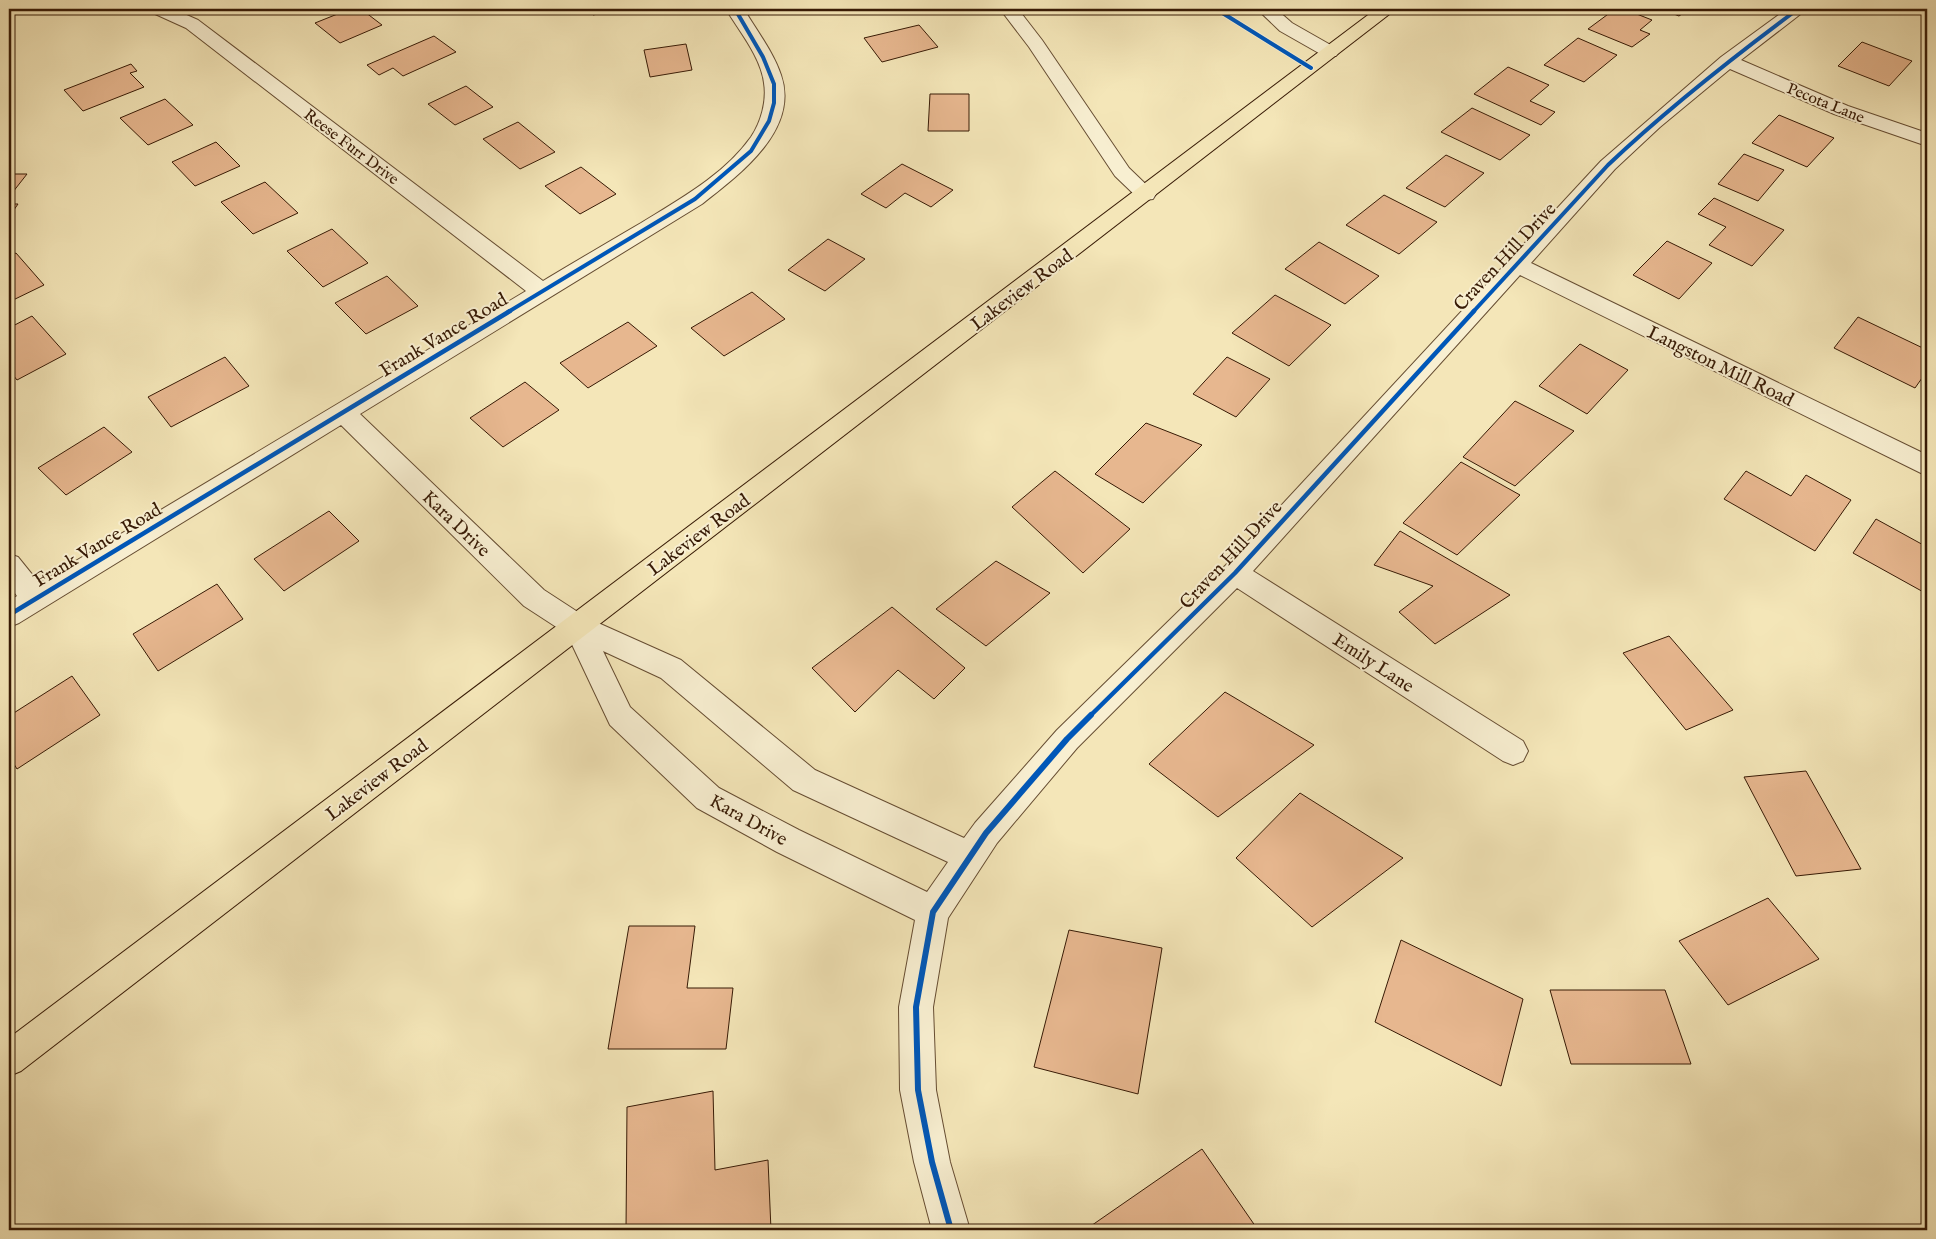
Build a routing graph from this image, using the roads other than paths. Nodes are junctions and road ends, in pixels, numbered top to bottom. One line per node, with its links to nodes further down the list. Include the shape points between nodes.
1 (159, 9): 12 (street, Reese Furr Drive, via 192,24)
2 (735, 9): 12 (street, Frank Vance Road, via 774,84 771,119 759,141 695,199)
3 (1009, 9): 10 (street, via 1122,172)
4 (1266, 9): 7 (street, via 1286,27)
5 (1387, 9): 7 (main road, Lakeview Road)
6 (1798, 9): 8 (street, Craven Hill Drive)
7 (1330, 52): 10 (main road, Lakeview Road)
8 (1727, 61): 9 (street, Pecota Lane, via 1841,110); 11 (street, Craven Hill Drive, via 1643,130)
9 (1927, 140)
10 (1146, 194): 19 (main road, Lakeview Road)
11 (1516, 264): 14 (street, Langston Mill Road); 16 (street, Craven Hill Drive)
12 (542, 291): 13 (street, Frank Vance Road)
13 (343, 412): 17 (street, Frank Vance Road); 19 (street, Kara Drive, via 534,598)
14 (1927, 466)
15 (9, 565): 17 (street)
16 (1235, 573): 20 (street, Emily Lane); 21 (street, Craven Hill Drive, via 1067,740 986,833)
17 (35, 599): 18 (street, Frank Vance Road)
18 (9, 615)
19 (577, 626): 21 (street, Kara Drive, via 671,669 804,780); 22 (street, Kara Drive, via 620,716 708,798); 23 (main road, Lakeview Road)
20 (1513, 752)
21 (970, 857): 22 (street, Craven Hill Drive)
22 (933, 912): 24 (street, Craven Hill Drive, via 916,1007 918,1090 932,1162)
23 (9, 1059)
24 (951, 1230)

